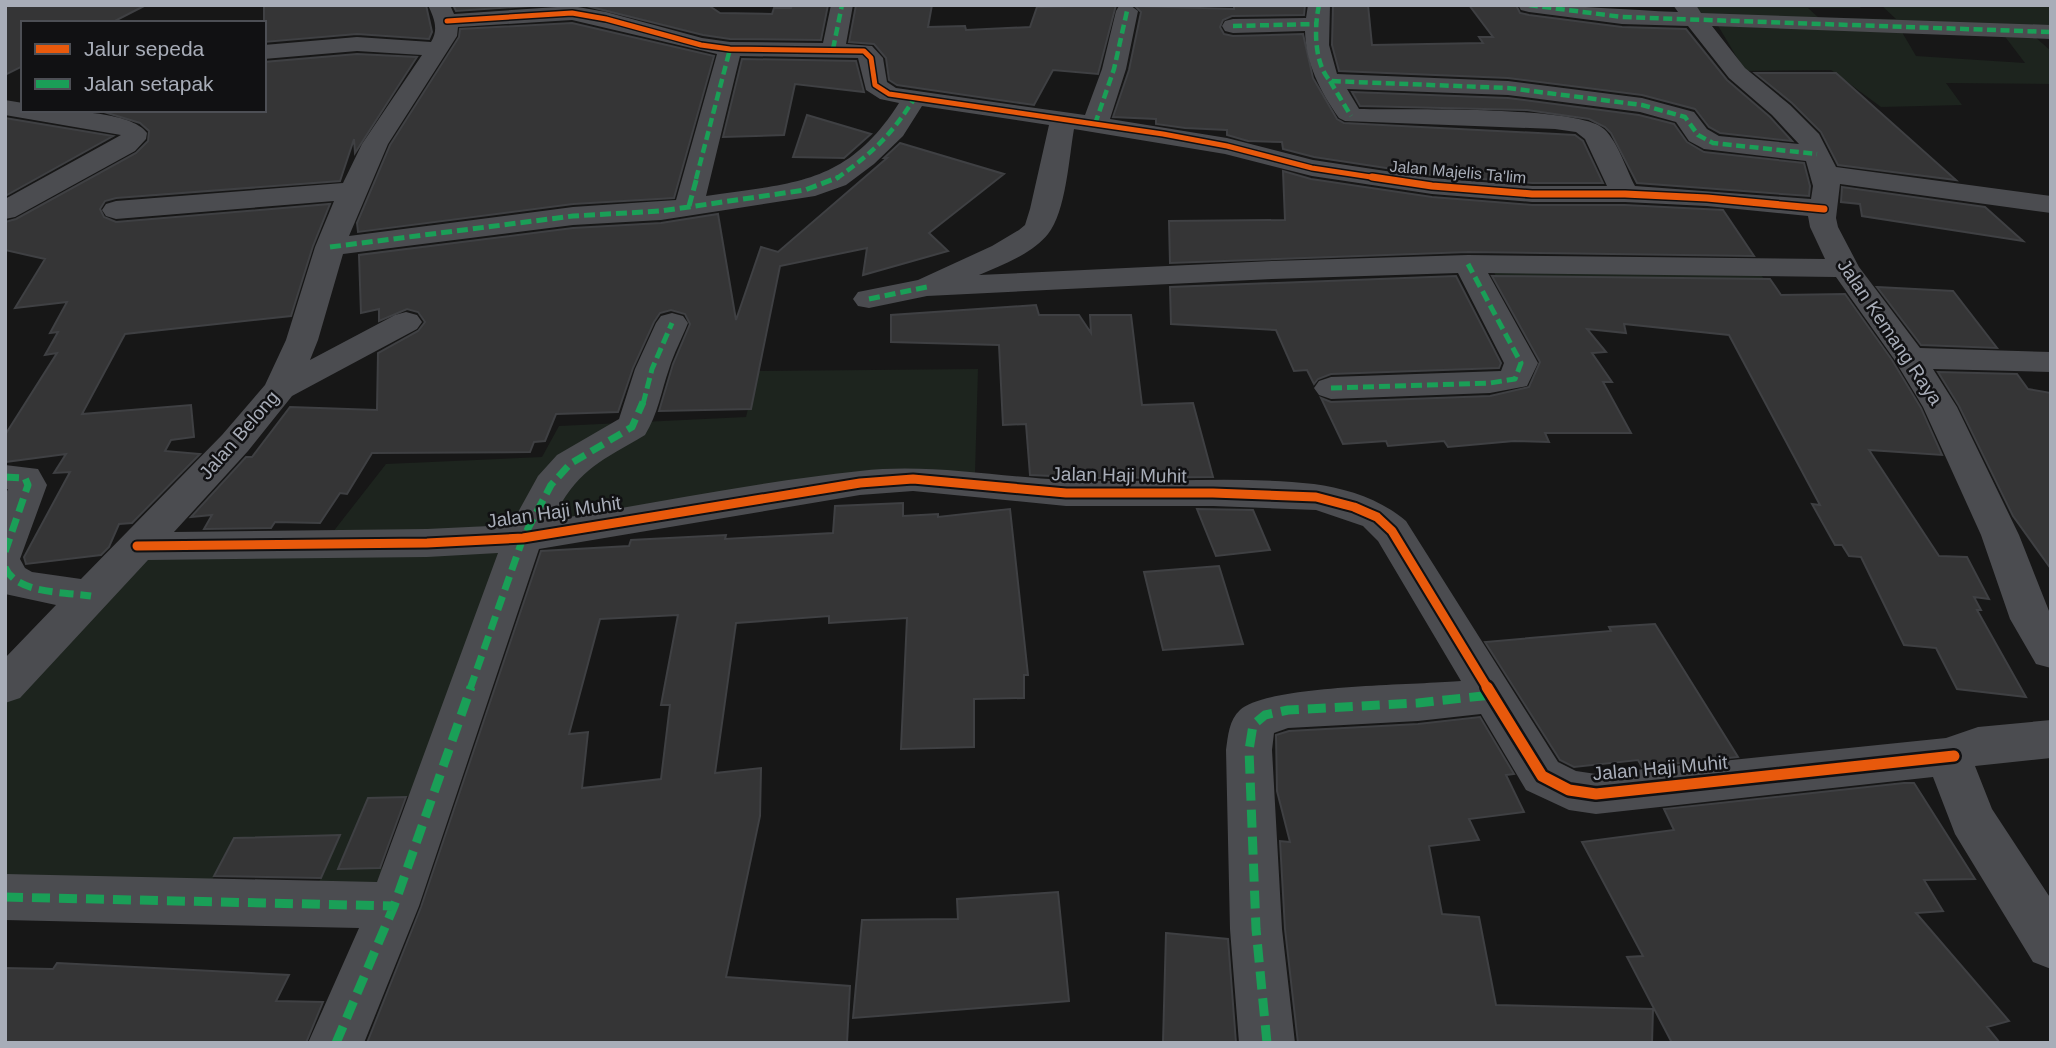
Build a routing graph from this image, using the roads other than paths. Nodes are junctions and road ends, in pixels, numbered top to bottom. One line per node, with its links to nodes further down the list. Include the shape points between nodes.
1 (842, 5): 9 (street)
2 (1529, 5): 4 (street, via 1622,17)
3 (1127, 10): 16 (street)
4 (1690, 13): 8 (street); 17 (street, Jalan Kemang Raya, via 1737,73 1796,124)
5 (1318, 15): 7 (street); 12 (street, via 1322,72)
6 (441, 25): 10 (street, via 572,13); 11 (street, via 357,44); 18 (street, Jalan Belong)
7 (1233, 26)
8 (2051, 32)
9 (833, 49): 10 (street); 13 (street, Jalan Majelis Ta'lim, via 864,51 871,58 875,85 881,91)
10 (730, 50): 21 (street)
11 (266, 52)
12 (1330, 81): 17 (street, via 1508,88 1642,105 1685,117 1698,135 1713,143); 19 (street, via 1351,116 1555,121 1584,126 1596,135)
13 (914, 99): 15 (street, Jalan Majelis Ta'lim); 21 (street, via 894,131 836,179 795,192)
14 (10, 111): 24 (street, via 127,128 134,133 133,139)
15 (1063, 118): 16 (street, Jalan Majelis Ta'lim); 28 (street, via 1036,229 1006,250)
16 (1095, 124): 19 (street, Jalan Majelis Ta'lim, via 1208,142 1337,173 1432,186 1532,194)
17 (1826, 164): 20 (street); 22 (street, Jalan Kemang Raya)
18 (353, 191): 23 (street); 25 (street, Jalan Belong)
19 (1625, 194): 22 (street, Jalan Majelis Ta'lim)
20 (2051, 205)
21 (689, 206): 25 (street)
22 (1824, 209): 27 (street, Jalan Kemang Raya, via 1824,227)
23 (116, 210)
24 (5, 211)
25 (330, 247): 35 (street, Jalan Belong, via 302,340)
26 (1468, 264): 27 (street); 28 (street); 34 (street, via 1521,363 1515,379)
27 (1844, 268): 32 (street, Jalan Kemang Raya)
28 (927, 287): 29 (street)
29 (869, 299)
30 (406, 322): 35 (street)
31 (671, 323): 37 (street, via 632,427 570,464 551,485)
32 (1910, 358): 33 (street); 42 (street, Jalan Kemang Raya, via 1959,444 2031,620)
33 (2051, 362)
34 (1331, 388)
35 (280, 389): 38 (street, Jalan Belong)
36 (5, 477): 39 (street, via 25,478 28,485)
37 (523, 538): 38 (street, Jalan Haji Muhit); 44 (street, Jalan Haji Muhit, via 846,485 913,479 1066,493 1316,497 1377,517 1392,531); 48 (street)
38 (137, 547): 41 (street, Jalan Belong)
39 (5, 552)
40 (5, 566): 41 (street, via 9,577 22,585)
41 (91, 596): 43 (street, Jalan Belong)
42 (2051, 652)
43 (5, 686)
44 (1491, 695): 46 (street, Jalan Haji Muhit, via 1542,776 1569,790 1596,794); 51 (street, via 1418,704 1288,710 1265,715 1253,725 1249,750 1256,929)
45 (2051, 739): 46 (street, via 1978,746)
46 (1954, 756): 49 (street, via 1952,766 1972,819)
47 (5, 897): 48 (street)
48 (394, 906): 50 (street)
49 (2051, 945)
50 (336, 1043)
51 (1267, 1043)

